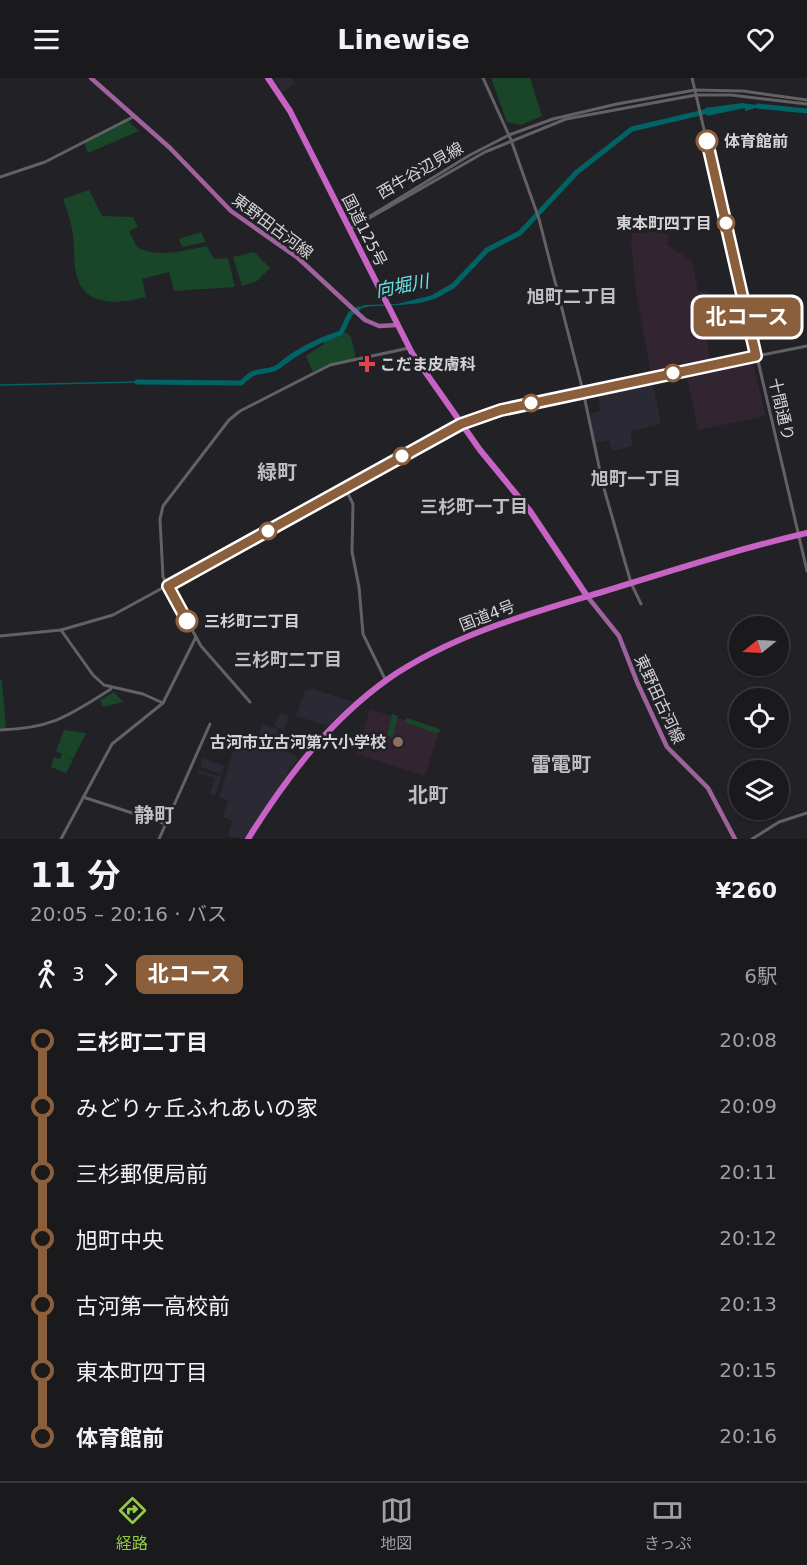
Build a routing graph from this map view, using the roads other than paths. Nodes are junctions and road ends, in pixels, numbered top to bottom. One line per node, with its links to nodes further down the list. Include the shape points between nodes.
1 (91, 78): 7 (main road, 東野田古河線)
2 (268, 78): 11 (highway, 国道125号, via 290,111)
3 (483, 78): 8 (street)
4 (692, 78): 5 (street, 十間通り)
5 (695, 93): 6 (street, 西牛谷辺見線, via 743,91); 8 (street, 西牛谷辺見線, via 574,113); 9 (street, 西牛谷辺見線, via 586,114); 15 (street, 十間通り)
6 (807, 102)
7 (135, 116): 10 (street, via 45,162); 12 (main road, 東野田古河線, via 231,211 298,258 352,308 375,325)
8 (509, 135): 9 (street); 11 (street, 西牛谷辺見線)
9 (511, 140): 11 (street, 西牛谷辺見線); 16 (street, via 539,219)
10 (0, 177)
11 (349, 229): 12 (highway, 国道125号)
12 (398, 325): 14 (highway, 国道125号)
13 (807, 346): 15 (street)
14 (409, 348): 17 (highway, 国道125号); 23 (street, via 326,367 232,417 161,511 161,567)
15 (756, 356): 16 (street); 20 (street, 十間通り)
16 (583, 392): 17 (street, via 492,412); 22 (street, via 603,485)
17 (461, 424): 18 (street); 24 (highway, 国道125号, via 530,511)
18 (345, 488): 23 (street); 29 (street, via 353,504 352,552 363,634)
19 (807, 532): 20 (highway, 国道4号)
20 (799, 535): 21 (street, 十間通り); 22 (highway, 国道4号)
21 (807, 571)
22 (631, 582): 24 (highway, 国道4号); 25 (street)
23 (168, 586): 26 (street, via 100,620); 28 (street)
24 (587, 596): 29 (highway, 国道4号, via 473,634); 41 (main road, 東野田古河線, via 619,636 668,747 708,788)
25 (641, 604)
26 (61, 630): 27 (street); 30 (street, via 93,675)
27 (0, 636)
28 (196, 637): 31 (street); 32 (street)
29 (386, 681): 40 (highway, 国道4号, via 349,711 306,755)
30 (112, 688): 32 (street, via 140,693); 34 (street, via 60,720)
31 (250, 702)
32 (163, 703): 35 (street, via 112,744)
33 (210, 724): 37 (street)
34 (0, 730)
35 (83, 797): 37 (street); 38 (street)
36 (807, 813): 42 (street, via 779,822)
37 (166, 824): 39 (street)
38 (61, 839)
39 (159, 839)
40 (248, 839)
41 (735, 839)
42 (752, 839)

